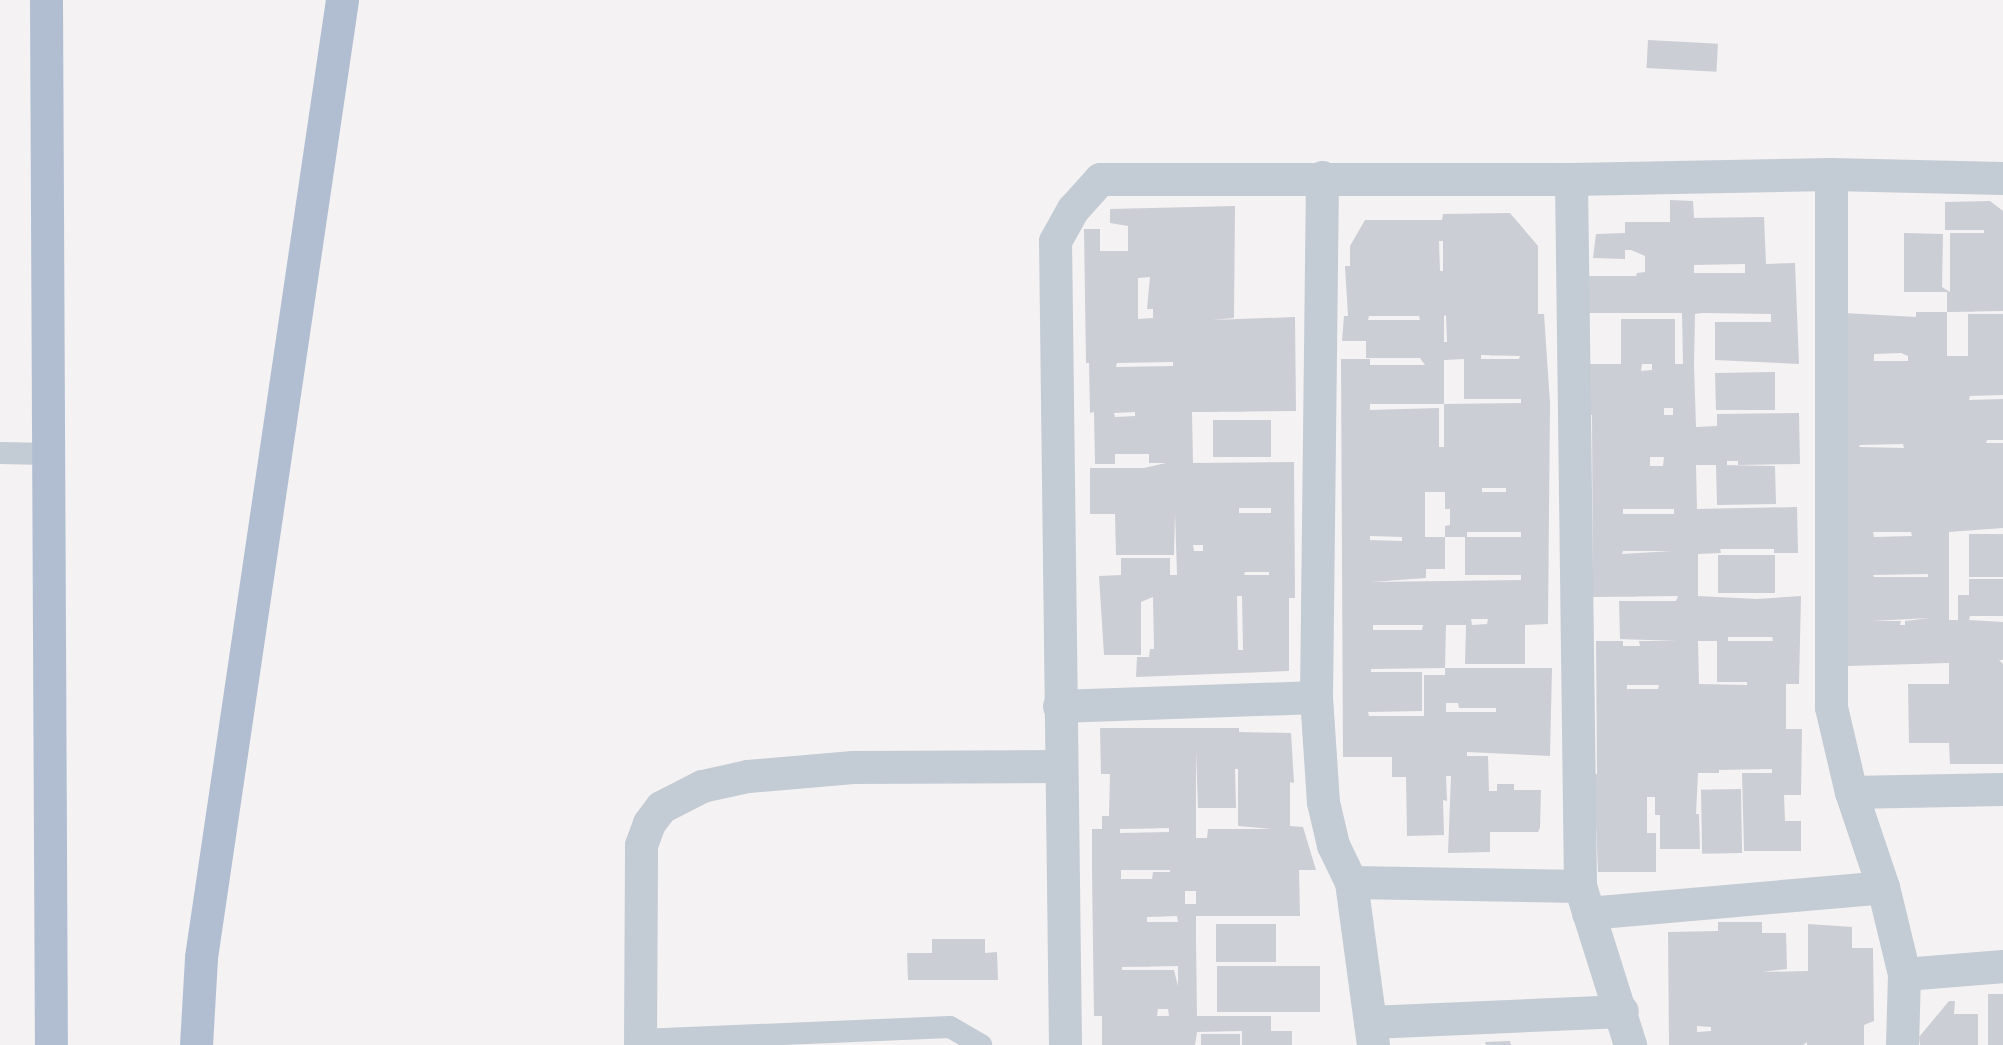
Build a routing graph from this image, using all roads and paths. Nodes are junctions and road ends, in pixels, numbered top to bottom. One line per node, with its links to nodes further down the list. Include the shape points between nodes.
1 (46, 0): 8 (main road)
2 (342, 0): 23 (main road, via 201,957)
3 (1831, 174): 5 (street); 6 (street); 13 (street, via 1831,707)
4 (1322, 177): 6 (street); 9 (street); 10 (street, via 1100,179 1073,209 1054,241)
5 (2003, 177)
6 (1571, 179): 16 (street)
7 (0, 453): 8 (lane)
8 (48, 454): 22 (main road)
9 (1316, 698): 10 (street); 14 (street, via 1323,802 1333,844)
10 (1059, 706): 11 (street)
11 (1059, 766): 21 (street, via 853,767 748,776 702,786 661,807 649,823 641,845); 25 (street)
12 (2003, 789): 13 (street)
13 (1851, 792): 15 (street)
14 (1351, 882): 16 (street); 20 (street)
15 (1883, 887): 16 (street); 18 (street)
16 (1584, 900): 19 (street)
17 (2003, 966): 18 (street)
18 (1904, 974): 27 (street)
19 (1622, 1011): 20 (street); 26 (street)
20 (1372, 1034)
21 (640, 1042): 24 (lane, via 950,1027)
22 (51, 1045)
23 (196, 1045)
24 (981, 1045)
25 (1065, 1045)
26 (1630, 1045)
27 (1902, 1045)

